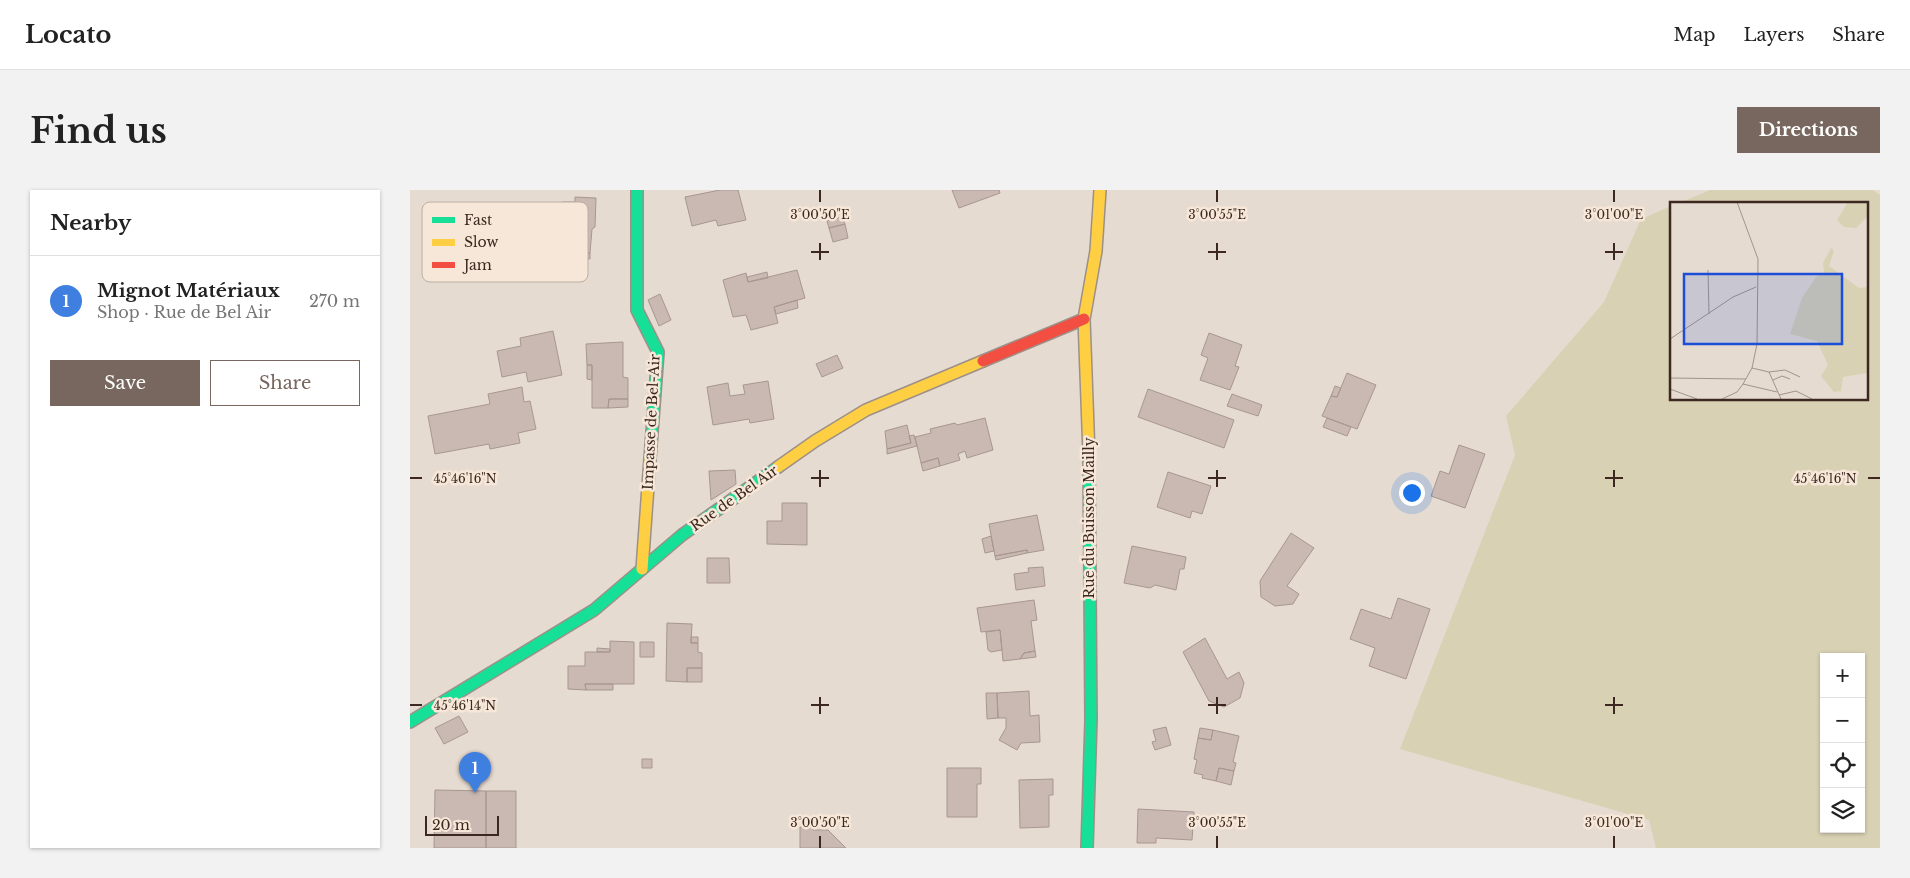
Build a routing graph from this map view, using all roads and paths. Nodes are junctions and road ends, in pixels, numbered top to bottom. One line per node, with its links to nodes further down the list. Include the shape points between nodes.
1 (637, 190): 4 (street, Impasse de Bel-Air, via 637,310 658,352)
2 (1100, 190): 3 (street, Rue du Buisson Mailly, via 1096,251)
3 (1084, 319): 4 (street, Rue de Bel Air, via 866,410 815,441 682,535); 6 (street, Rue du Buisson Mailly, via 1089,442 1091,720)
4 (642, 569): 5 (street, Rue de Bel Air, via 594,610)
5 (410, 722)
6 (1087, 848)

